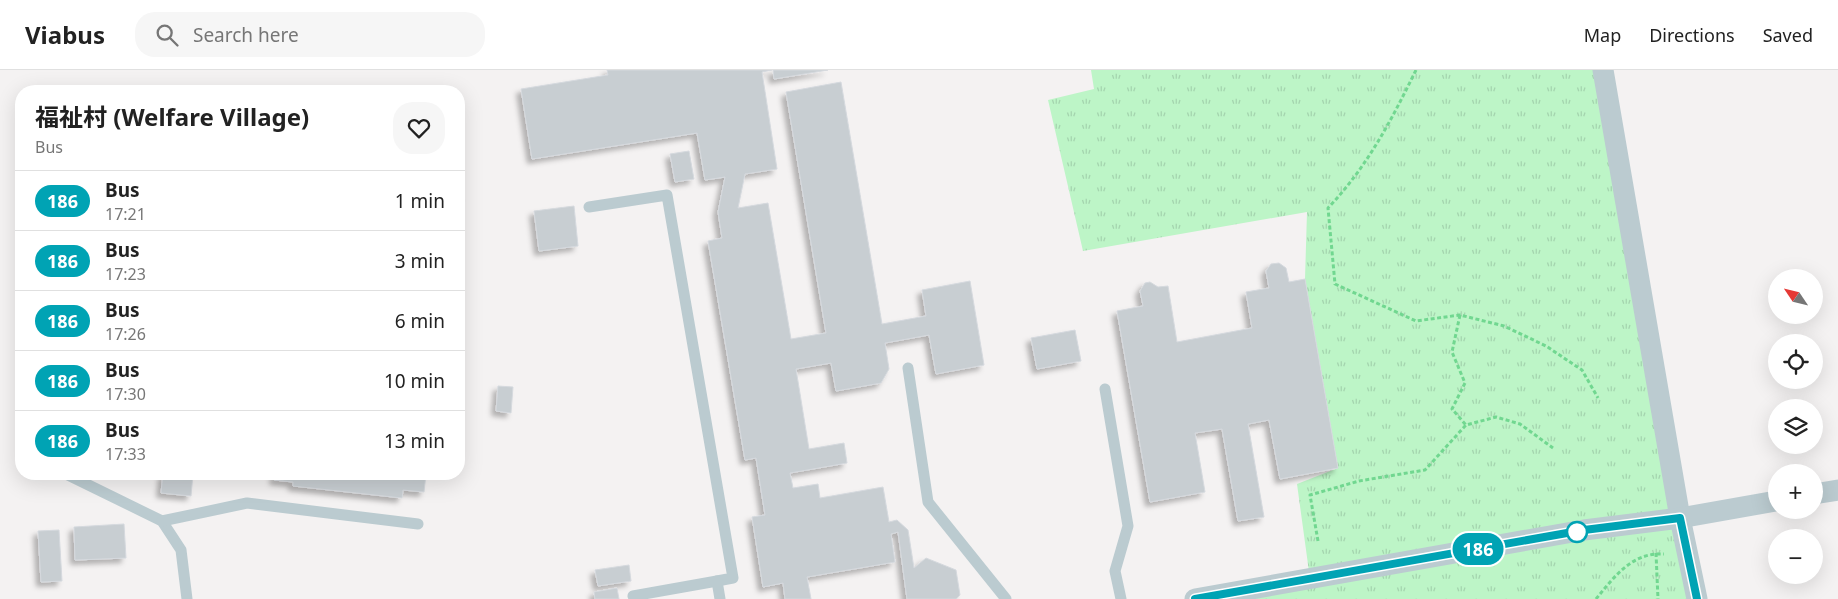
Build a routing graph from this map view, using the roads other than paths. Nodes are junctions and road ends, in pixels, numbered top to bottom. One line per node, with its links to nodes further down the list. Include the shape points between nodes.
1 (1603, 70): 9 (street)
2 (589, 207): 12 (lane, via 667,195 733,578)
3 (908, 368): 16 (lane, via 928,502)
4 (1105, 389): 17 (lane, via 1128,526 1115,571)
5 (78, 480): 10 (lane)
6 (1838, 490): 7 (street)
7 (1823, 492)
8 (1768, 502): 9 (street)
9 (1680, 518): 18 (street, via 1584,530); 19 (street)
10 (162, 521): 11 (lane, via 247,503); 14 (lane, via 181,550)
11 (418, 524)
12 (717, 581): 13 (lane); 15 (lane)
13 (633, 596)
14 (187, 599)
15 (720, 599)
16 (1006, 599)
17 (1121, 599)
18 (1195, 599)
19 (1697, 599)

